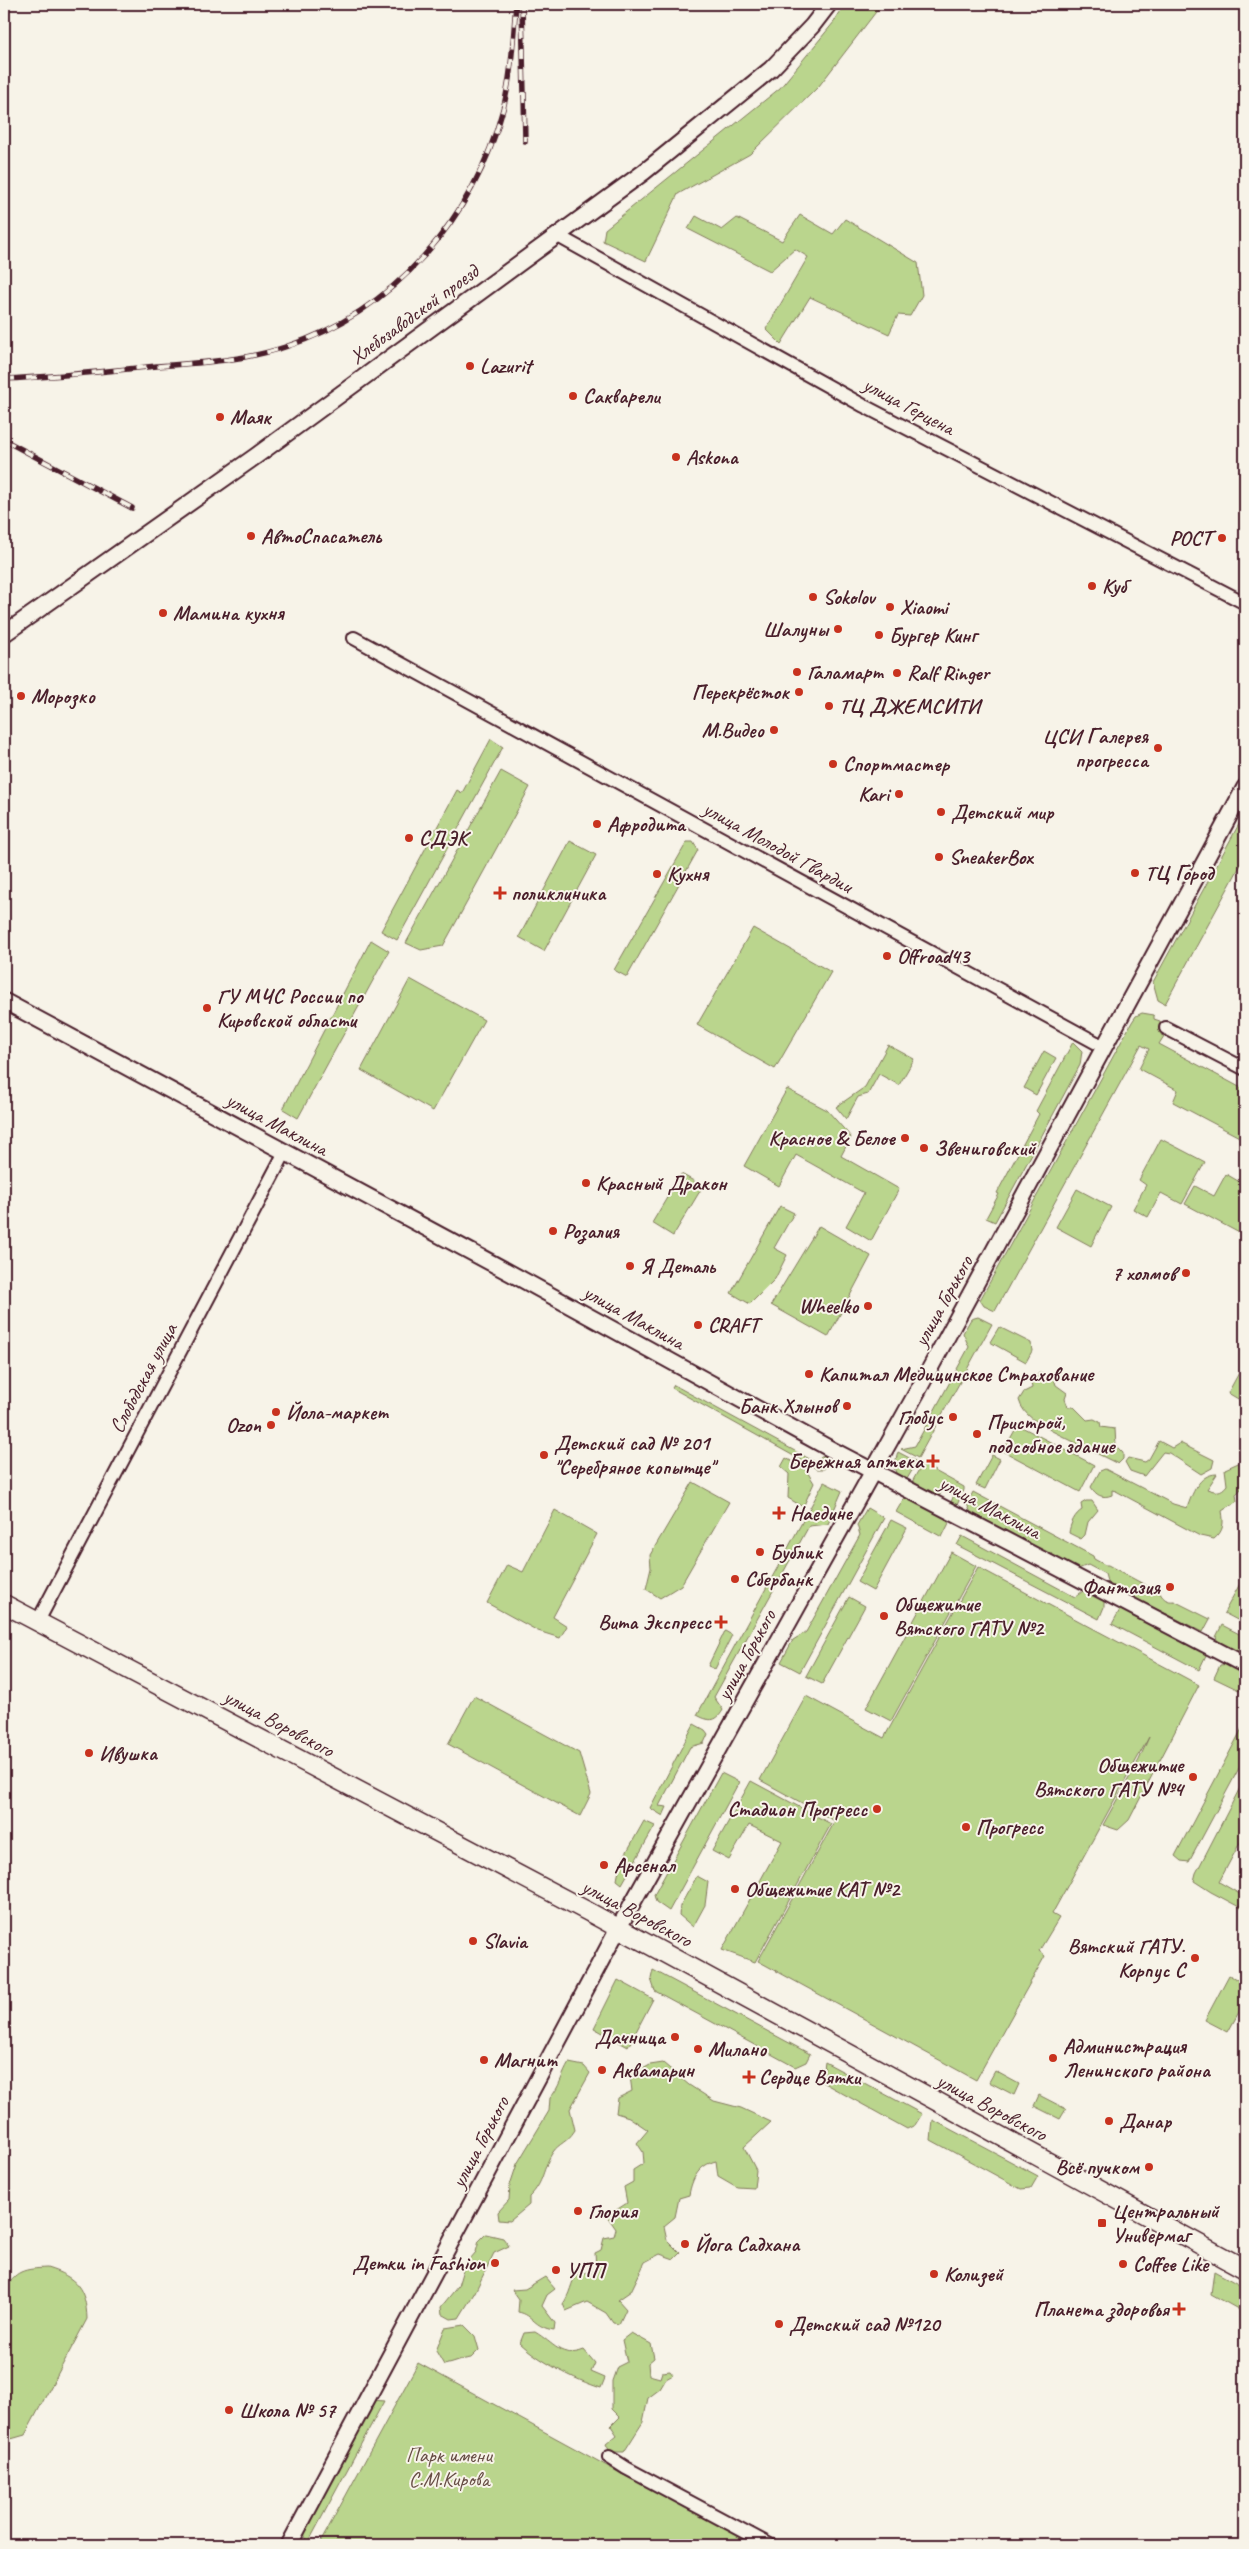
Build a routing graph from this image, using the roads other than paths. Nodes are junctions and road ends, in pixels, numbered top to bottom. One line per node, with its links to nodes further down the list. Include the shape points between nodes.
1 (829, 4): 2 (street, Хлебозаводской проезд, via 771,69 644,172)
2 (558, 236): 3 (street, улица Герцена, via 864,406); 4 (street, Хлебозаводской проезд)
3 (1245, 603)
4 (4, 634)
5 (354, 638): 9 (street, улица Молодой Гвардии)
6 (1245, 787): 9 (street, улица Горького)
7 (4, 1001): 11 (street, улица Маклина)
8 (1166, 1028): 10 (street)
9 (1104, 1048): 12 (street, улица Горького)
10 (1245, 1069)
11 (285, 1152): 12 (street, улица Маклина); 14 (street, Слободская улица)
12 (874, 1471): 15 (street, улица Маклина); 16 (street, улица Горького)
13 (4, 1604): 14 (main road, улица Воровского)
14 (37, 1623): 16 (main road, улица Воровского)
15 (1245, 1665)
16 (618, 1929): 17 (main road, улица Воровского); 19 (street, улица Горького)
17 (1245, 2269)
18 (610, 2457): 20 (street)
19 (289, 2545)
20 (770, 2545)

